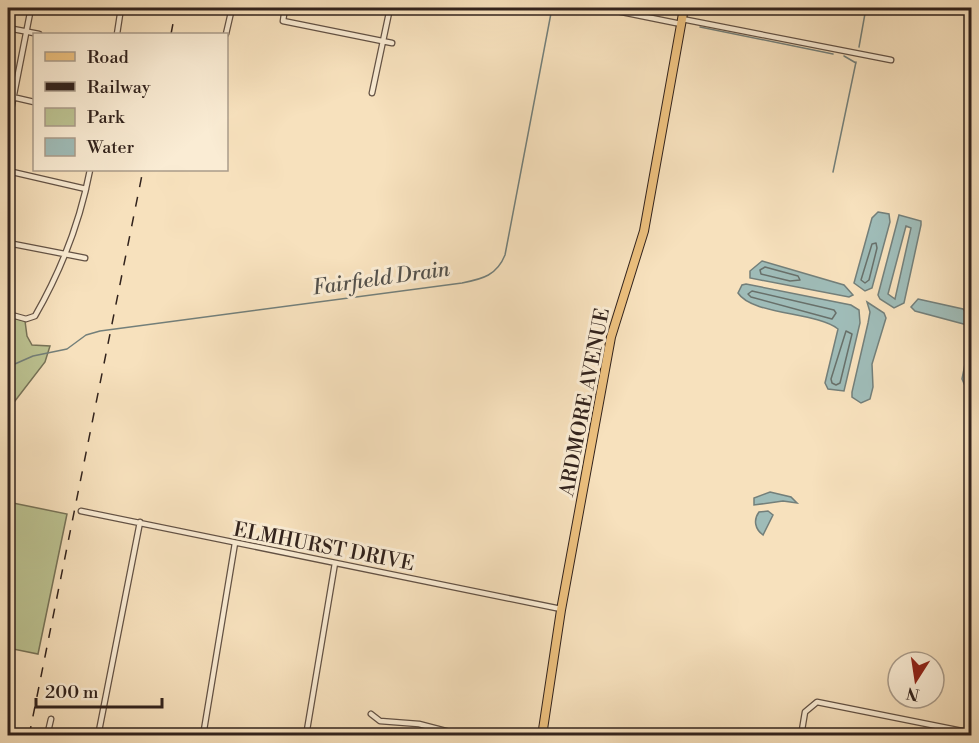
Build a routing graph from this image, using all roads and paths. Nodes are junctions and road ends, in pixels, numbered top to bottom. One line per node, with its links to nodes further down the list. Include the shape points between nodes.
1 (31, 8): 10 (street)
2 (121, 8): 12 (street)
3 (232, 8): 13 (street)
4 (285, 8): 14 (street, via 283,21)
5 (390, 8): 14 (street)
6 (602, 8): 8 (street)
7 (684, 8): 8 (main road, ARDMORE AVENUE)
8 (682, 22): 16 (street); 32 (main road, ARDMORE AVENUE, via 644,231 611,337)
9 (8, 28): 10 (street)
10 (27, 32): 11 (street); 18 (street)
11 (33, 33)
12 (117, 33)
13 (226, 33)
14 (383, 41): 15 (street); 17 (street)
15 (392, 43)
16 (891, 60)
17 (372, 93)
18 (10, 97): 19 (street); 20 (street)
19 (33, 102)
20 (8, 125)
21 (8, 171): 23 (street)
22 (90, 171): 23 (street)
23 (86, 189): 25 (street)
24 (8, 243): 25 (street)
25 (68, 254): 26 (street); 27 (street, via 35,316 26,319)
26 (84, 258)
27 (8, 314)
28 (81, 511): 29 (street, ELMHURST DRIVE)
29 (140, 522): 30 (street, ELMHURST DRIVE); 38 (street)
30 (235, 543): 31 (street, ELMHURST DRIVE); 39 (street)
31 (335, 563): 32 (street, ELMHURST DRIVE); 40 (street)
32 (561, 609): 42 (main road, ARDMORE AVENUE)
33 (371, 714): 35 (street, via 380,721 419,724)
34 (51, 719): 37 (street)
35 (433, 732): 41 (street)
36 (972, 733): 43 (street, via 817,702 805,712)
37 (47, 735)
38 (98, 735)
39 (203, 735)
40 (306, 735)
41 (465, 735)
42 (542, 735)
43 (801, 735)

